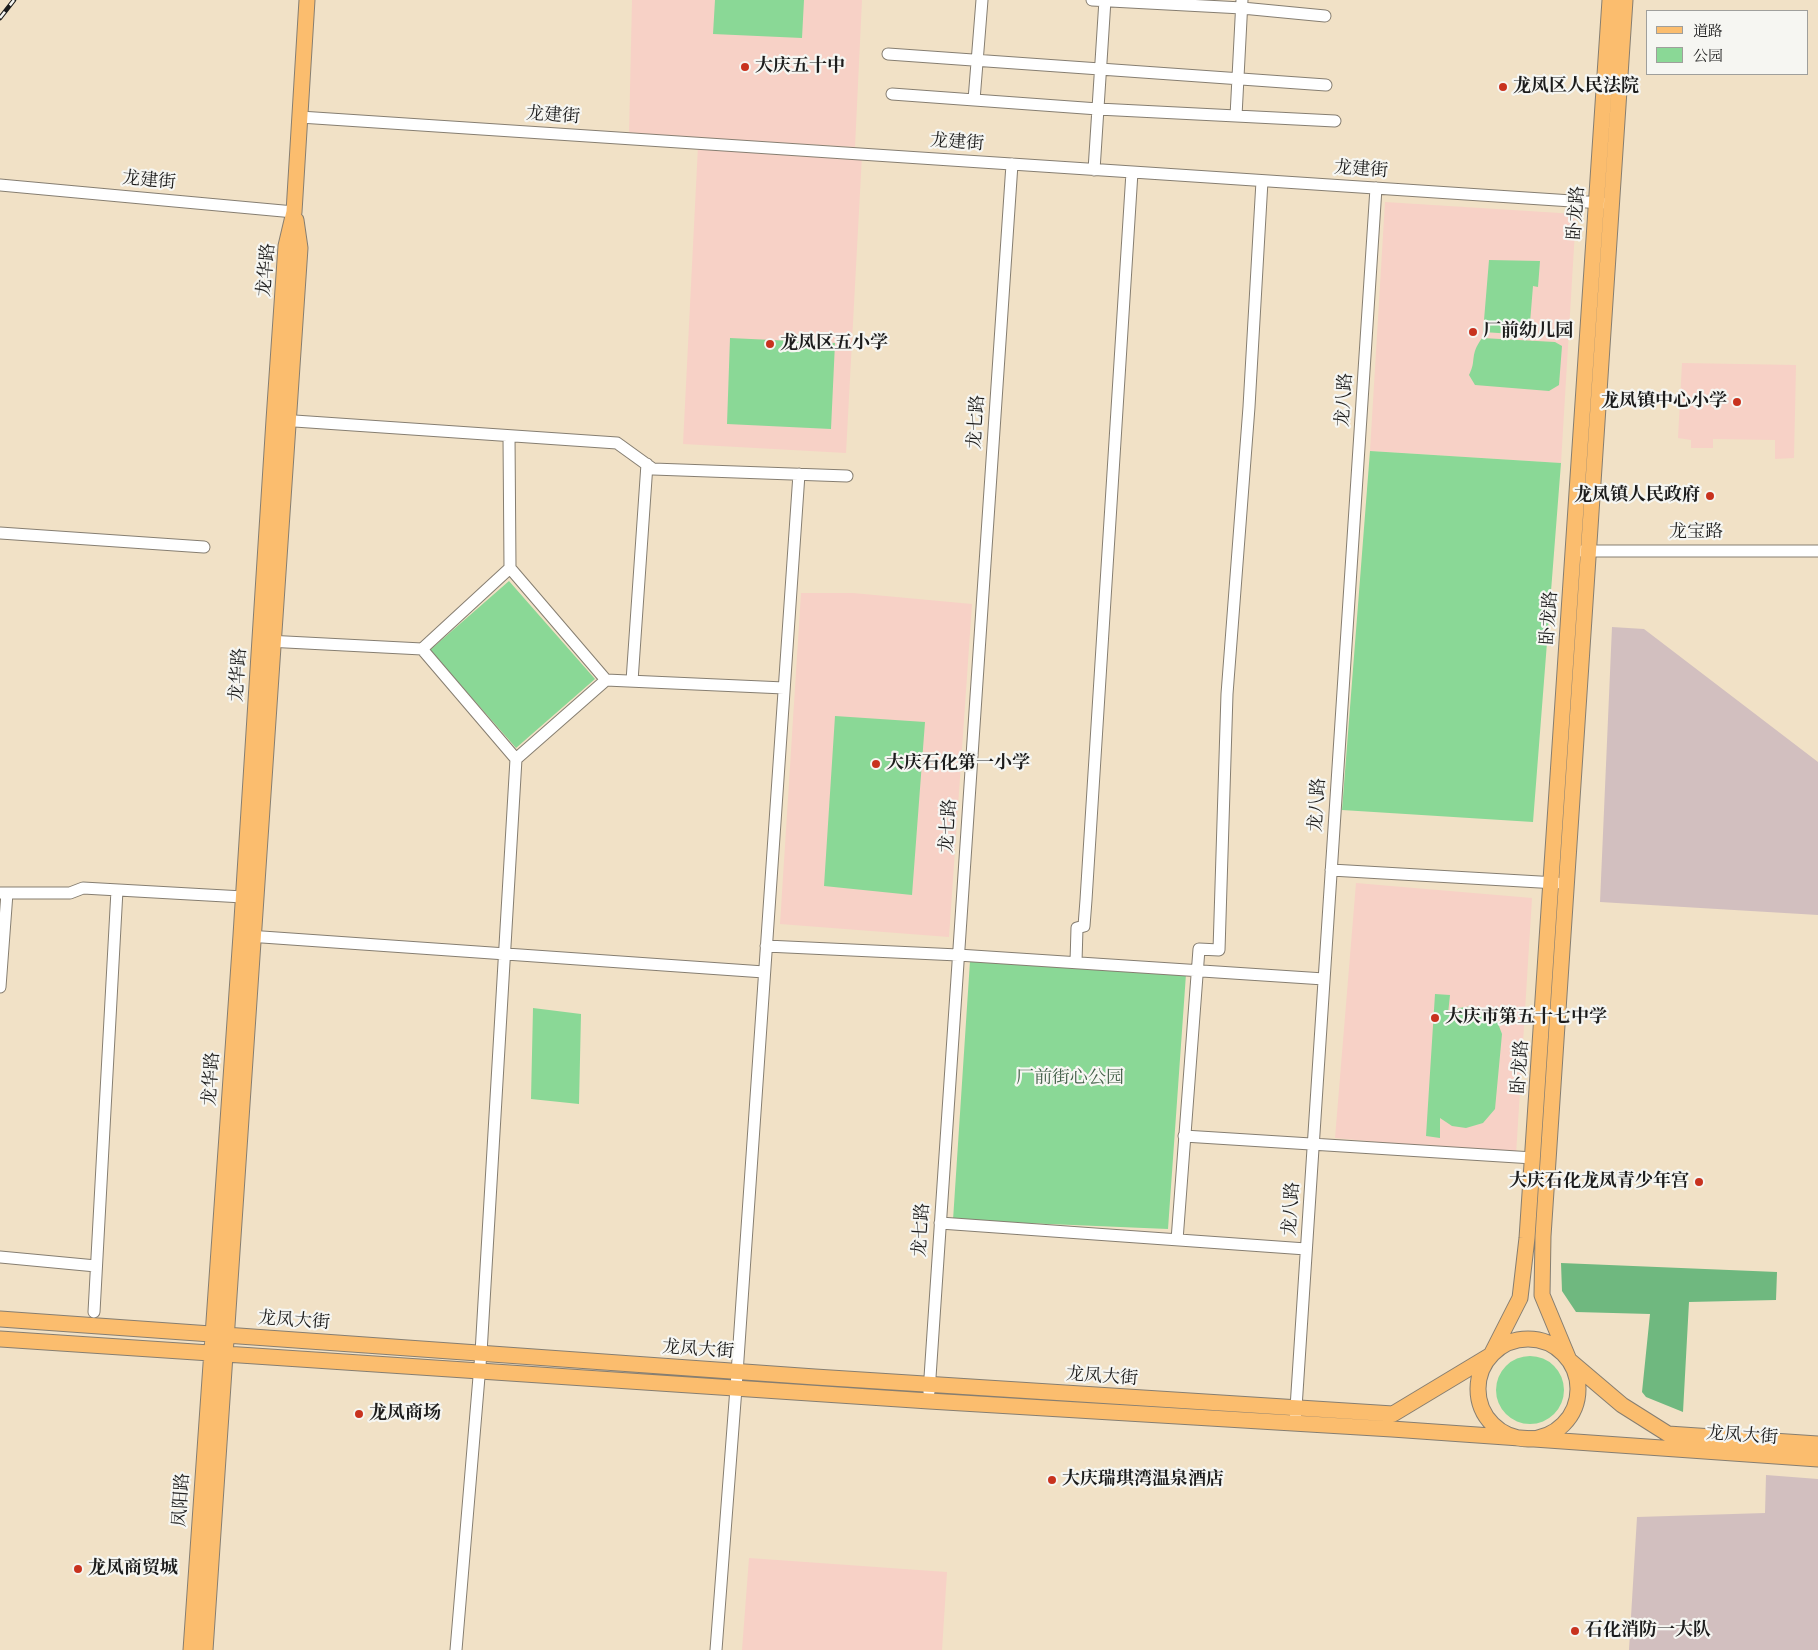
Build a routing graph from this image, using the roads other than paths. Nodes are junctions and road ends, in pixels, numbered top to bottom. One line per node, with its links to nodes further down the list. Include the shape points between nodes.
1 (307, 0): 18 (main road, 龙华路)
2 (982, 0): 10 (street)
3 (1092, 0): 4 (street)
4 (1105, 0): 7 (street); 11 (street)
5 (1610, 0): 26 (main road, 卧龙路)
6 (1625, 0): 26 (main road, 卧龙路)
7 (1242, 4): 8 (street); 12 (street)
8 (1325, 16)
9 (888, 54): 10 (street)
10 (978, 60): 11 (street); 15 (street)
11 (1101, 70): 12 (street); 16 (street)
12 (1238, 79): 13 (street); 17 (street)
13 (1326, 85)
14 (892, 94): 15 (street)
15 (974, 100): 16 (street)
16 (1098, 109): 17 (street); 21 (street)
17 (1236, 116): 19 (street)
18 (300, 117): 20 (street, 龙建街); 27 (main road, 龙华路)
19 (1335, 121)
20 (1012, 164): 21 (street, 龙建街); 52 (street, 龙七路)
21 (1094, 170): 22 (street, 龙建街)
22 (1132, 172): 23 (street, 龙建街); 53 (street, via 1086,900 1084,926 1077,928)
23 (1262, 181): 25 (street, 龙建街); 54 (street, via 1227,694 1219,950 1199,949)
24 (0, 185): 27 (street, 龙建街)
25 (1376, 188): 26 (street, 龙建街); 44 (street, 龙八路)
26 (1604, 203): 35 (main road, 卧龙路)
27 (294, 212): 28 (main road, 龙华路, via 286,246)
28 (281, 420): 29 (street); 38 (main road, 龙华路)
29 (509, 436): 30 (street, via 617,443); 37 (street)
30 (646, 464): 31 (street, via 653,469); 41 (street)
31 (799, 474): 32 (street); 42 (street)
32 (847, 476)
33 (0, 533): 34 (street)
34 (204, 546)
35 (1581, 551): 36 (street, 龙宝路); 45 (main road, 卧龙路)
36 (1818, 551)
37 (510, 568): 39 (street); 40 (street)
38 (267, 641): 39 (street); 48 (main road, 龙华路); 49 (main road)
39 (422, 649): 43 (street)
40 (606, 680): 41 (street); 43 (street)
41 (632, 681): 42 (street)
42 (784, 688): 50 (street)
43 (516, 759): 51 (street)
44 (1331, 870): 45 (street); 56 (street, 龙八路)
45 (1559, 883): 60 (main road, 卧龙路); 73 (main road, 卧龙路, via 1542,1295)
46 (117, 890): 47 (street, via 82,888 70,894); 48 (street); 65 (street)
47 (4, 893): 57 (street)
48 (243, 897): 49 (main road, 龙华路)
49 (247, 936): 51 (street); 68 (main road)
50 (766, 946): 52 (street); 55 (street)
51 (504, 954): 55 (street); 71 (street)
52 (958, 955): 53 (street); 61 (street, 龙七路)
53 (1076, 962): 54 (street)
54 (1198, 970): 56 (street); 58 (street)
55 (764, 972): 75 (street)
56 (1324, 979): 59 (street, 龙八路)
57 (0, 987)
58 (1184, 1136): 59 (street); 62 (street)
59 (1313, 1144): 60 (street); 63 (street, 龙八路)
60 (1534, 1158): 72 (main road, 卧龙路, via 1520,1298)
61 (940, 1223): 62 (street); 76 (street, 龙七路)
62 (1177, 1240): 63 (street)
63 (1306, 1249): 79 (street, 龙八路)
64 (0, 1257): 65 (street)
65 (96, 1266): 66 (street)
66 (94, 1312)
67 (0, 1319): 68 (main road, 龙凤大街)
68 (219, 1334): 70 (main road); 71 (main road, 龙凤大街)
69 (0, 1339): 70 (main road, 龙凤大街)
70 (218, 1353): 74 (main road, 龙凤大街); 84 (main road, 凤阳路); 85 (main road)
71 (481, 1353): 74 (street); 75 (main road, 龙凤大街)
72 (1491, 1355): 73 (main road, via 1516,1340 1531,1339 1546,1342); 79 (main road, 龙凤大街, via 1393,1414); 81 (main road, via 1482,1368 1479,1400 1485,1414 1496,1426 1509,1435)
73 (1569, 1360): 81 (main road, via 1578,1386 1572,1413 1552,1433 1539,1438); 82 (main road, 龙凤大街, via 1622,1405 1668,1434)
74 (480, 1370): 77 (main road, 龙凤大街); 86 (street)
75 (737, 1372): 76 (main road, 龙凤大街); 77 (street)
76 (929, 1384): 78 (street, 龙七路); 79 (main road, 龙凤大街)
77 (736, 1388): 78 (main road, 龙凤大街); 87 (street)
78 (929, 1401): 80 (main road, 龙凤大街)
79 (1296, 1408): 80 (street, 龙八路)
80 (1295, 1423): 81 (main road, 龙凤大街)
81 (1525, 1438): 83 (main road, 龙凤大街)
82 (1818, 1444)
83 (1818, 1459)
84 (190, 1650)
85 (206, 1650)
86 (456, 1650)
87 (716, 1650)

